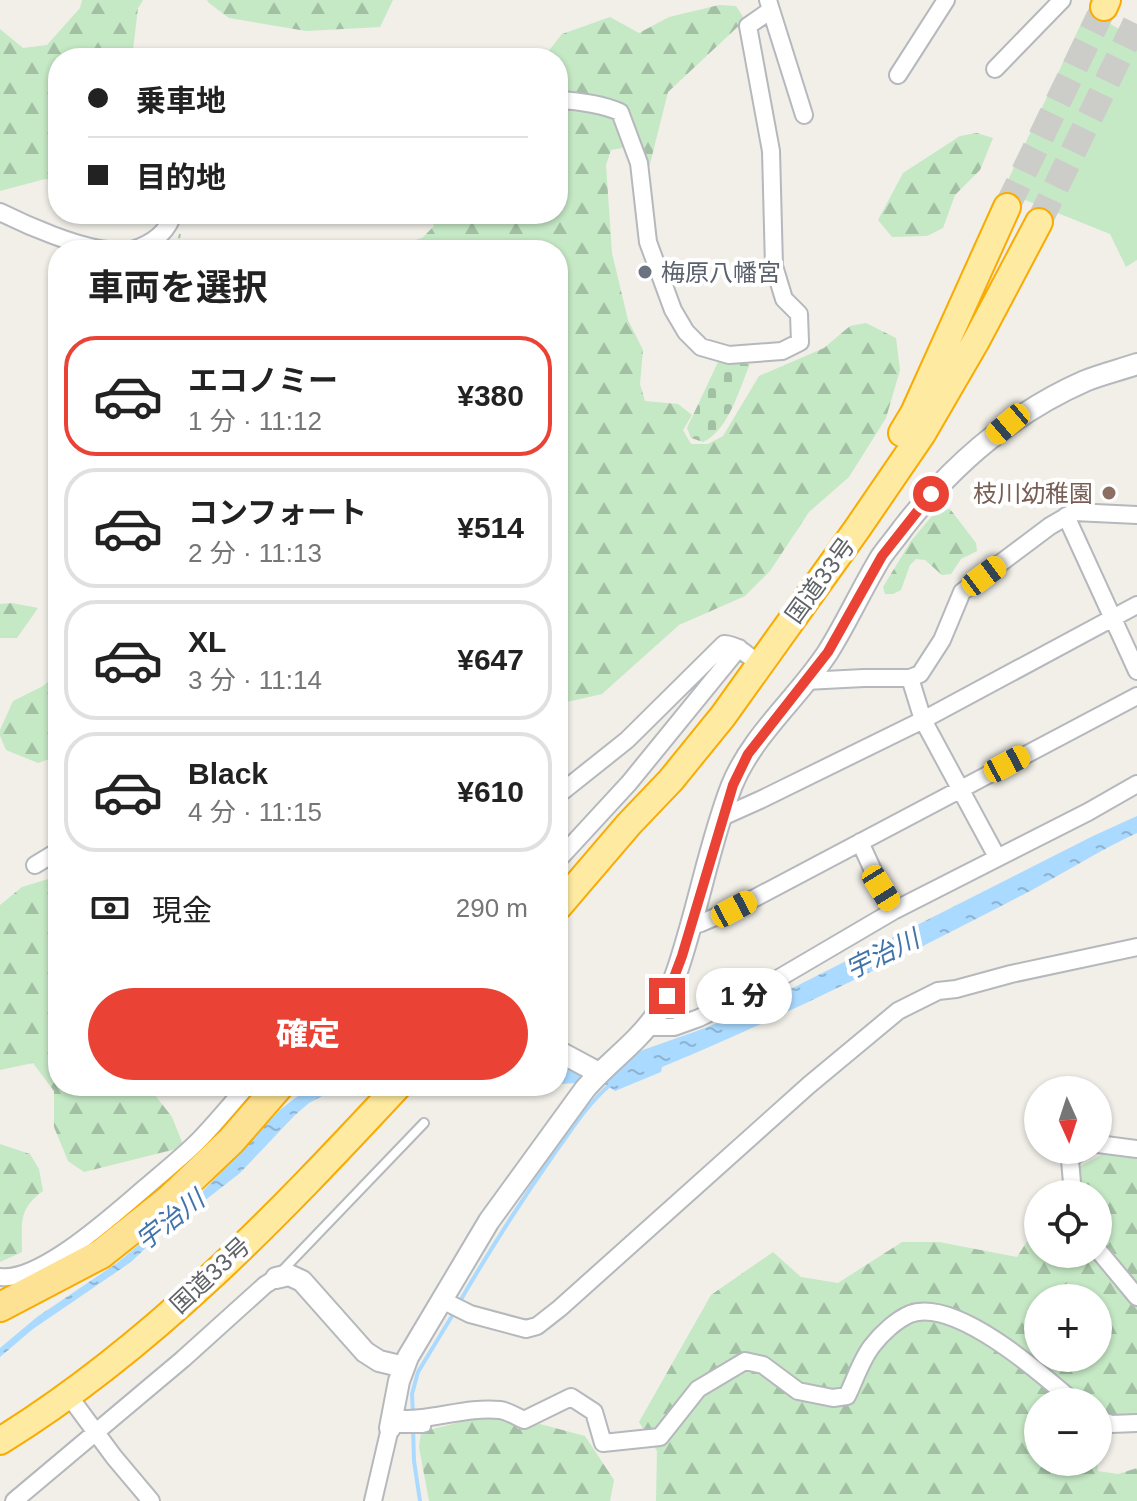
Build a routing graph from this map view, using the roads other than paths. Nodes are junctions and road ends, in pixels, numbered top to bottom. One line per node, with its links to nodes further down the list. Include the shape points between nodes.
1 (946, 0): 5 (street)
2 (1062, 0): 4 (street)
3 (770, 5): 6 (street, via 748,26 771,151 774,266 784,299 799,314 800,342 782,351 729,355 701,347 686,332 648,242 639,163 620,112); 7 (street)
4 (995, 69)
5 (898, 75)
6 (568, 101)
7 (804, 115)
8 (1007, 207): 20 (highway, via 914,413)
9 (0, 212): 12 (street)
10 (170, 224): 13 (street)
11 (1045, 225): 20 (highway, 国道33号, via 983,354)
12 (69, 240)
13 (153, 240)
14 (1137, 364): 23 (street, via 1036,407 1008,424 943,481 882,556 828,652)
15 (1137, 515): 16 (street)
16 (1066, 516): 18 (street); 22 (street, via 962,592 942,640 920,674)
17 (1137, 605): 18 (street)
18 (1113, 618): 21 (street); 25 (street)
19 (739, 648): 20 (street); 27 (street, via 724,644 717,649 627,740); 31 (street)
20 (760, 665): 35 (highway, 国道33号, via 671,780)
21 (1137, 671)
22 (910, 678): 23 (street); 25 (street)
23 (805, 681): 29 (street, via 748,754)
24 (1137, 696): 28 (street)
25 (923, 720): 28 (street); 29 (street)
26 (1137, 784): 33 (street)
27 (568, 787)
28 (959, 788): 30 (street); 33 (street)
29 (722, 817): 37 (street)
30 (860, 842): 36 (street); 37 (street)
31 (568, 849)
32 (48, 857): 34 (street)
33 (997, 857): 36 (street)
34 (35, 865)
35 (568, 895)
36 (895, 910): 39 (street, via 699,1018 674,1027)
37 (691, 926): 39 (street, via 674,980)
38 (1137, 947): 53 (street, via 938,991 898,1011 537,1326 526,1329)
39 (647, 1027): 41 (street)
40 (568, 1056): 41 (street)
41 (599, 1073): 53 (street, via 497,1210)
42 (238, 1096): 49 (street, via 200,1139 97,1229 26,1273)
43 (270, 1096): 52 (highway, via 170,1199 101,1254)
44 (389, 1096): 56 (highway, 国道33号, via 308,1183 203,1283)
45 (424, 1123): 50 (lane)
46 (1112, 1146): 47 (street)
47 (1137, 1149)
48 (1112, 1267): 51 (street)
49 (0, 1277)
50 (276, 1278): 54 (street, via 289,1275 302,1281 365,1352); 60 (street)
51 (1137, 1297)
52 (0, 1307)
53 (456, 1307): 54 (street, via 413,1348)
54 (404, 1367): 57 (street)
55 (1058, 1388): 57 (street, via 980,1330 938,1312 911,1314 888,1329 871,1347 847,1396 798,1391 763,1365 745,1361 698,1389 660,1437 603,1443 594,1412 571,1397 524,1420 503,1410)
56 (69, 1396): 60 (street); 61 (highway, 国道33号)
57 (410, 1423): 64 (street)
58 (1137, 1423): 59 (street)
59 (1112, 1424)
60 (97, 1432): 62 (street); 63 (street)
61 (0, 1441)
62 (14, 1501)
63 (151, 1501)
64 (373, 1501)

